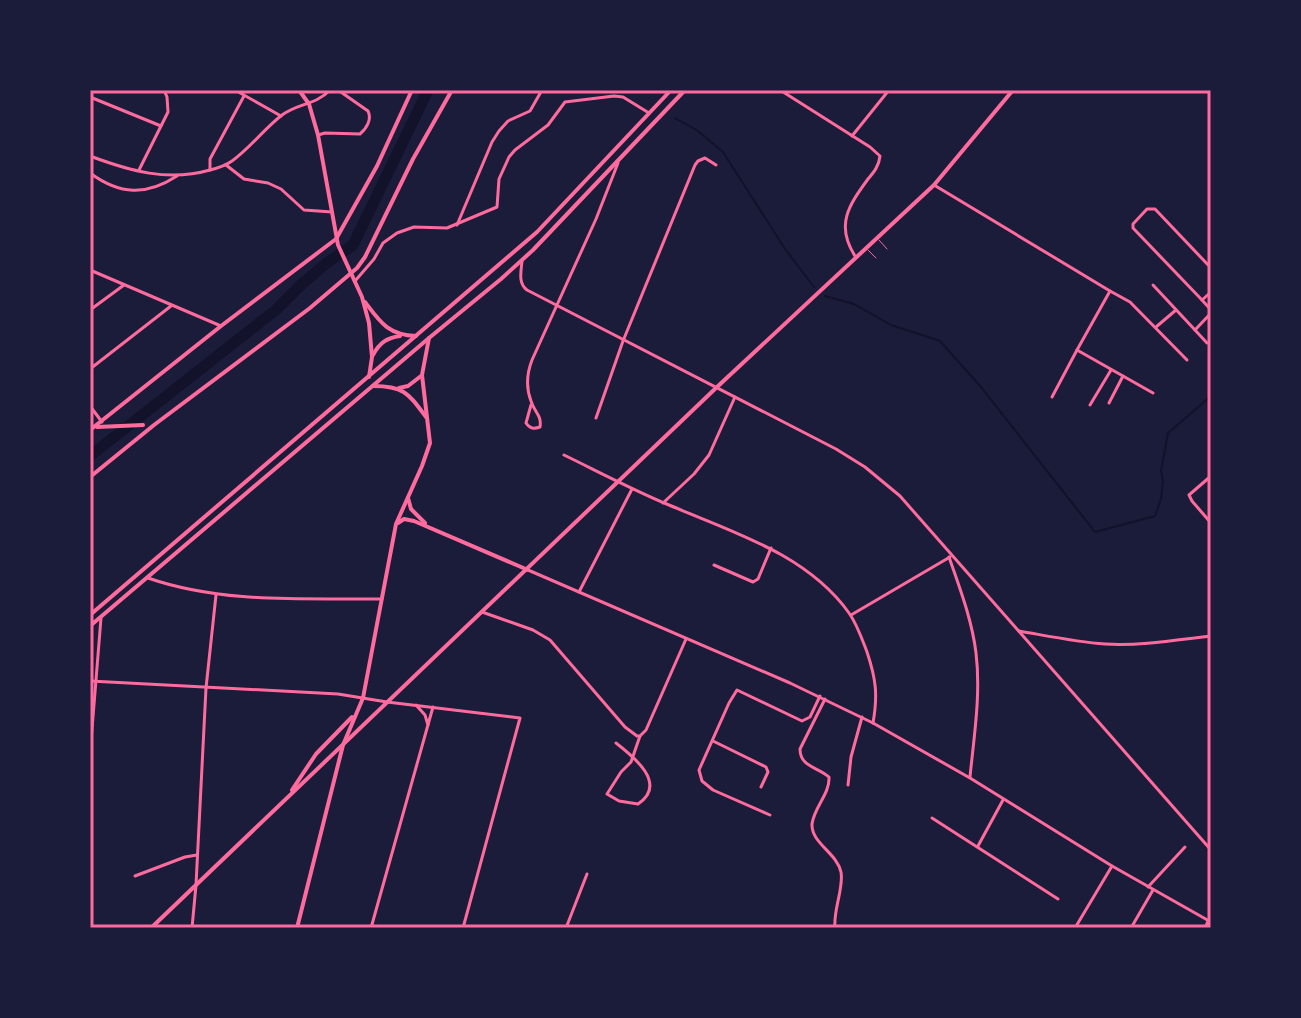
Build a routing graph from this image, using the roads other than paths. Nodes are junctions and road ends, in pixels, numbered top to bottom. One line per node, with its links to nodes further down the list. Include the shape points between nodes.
1 (164, 90): 19 (street, via 168,112)
2 (235, 90): 14 (street)
3 (299, 90): 16 (main road)
4 (330, 90): 16 (street)
5 (338, 90): 20 (street, via 368,111 366,127 360,134)
6 (412, 90): 34 (main road)
7 (452, 90): 42 (main road, via 365,257)
8 (542, 90): 32 (street, via 530,111 499,131)
9 (671, 90): 17 (main road)
10 (685, 90): 23 (main road)
11 (780, 90): 21 (street)
12 (889, 90): 21 (street)
13 (1013, 90): 30 (main road)
14 (244, 96): 18 (street); 26 (street, via 215,148)
15 (90, 97): 19 (street)
16 (309, 104): 18 (street); 20 (main road)
17 (649, 113): 32 (street, via 623,97 565,102 548,125 509,157 499,179 497,207); 60 (main road, via 537,232)
18 (281, 116): 24 (street)
19 (161, 126): 27 (street)
20 (318, 135): 31 (main road)
21 (852, 136): 37 (street, via 880,156 847,213 847,241)
22 (90, 156): 27 (street)
23 (619, 159): 39 (main road); 51 (street)
24 (226, 165): 26 (street); 31 (street, via 244,179 281,189 304,210)
25 (716, 165): 62 (street, via 705,158 695,165)
26 (210, 170): 29 (street)
27 (138, 172): 29 (street)
28 (90, 173): 29 (street, via 115,188 137,191)
29 (177, 176)
30 (934, 185): 33 (main road); 46 (street)
31 (332, 212): 34 (main road)
32 (457, 225): 43 (street, via 397,233)
33 (877, 238): 35 (main road); 36 (lane)
34 (337, 242): 42 (main road); 56 (main road)
35 (866, 248): 37 (main road); 38 (lane)
36 (887, 249)
37 (856, 257): 73 (main road)
38 (876, 258)
39 (522, 261): 51 (street, via 522,286); 61 (main road)
40 (1211, 268): 49 (street, via 1155,209 1147,209 1133,224)
41 (90, 270): 44 (street)
42 (351, 273): 43 (main road); 85 (main road)
43 (355, 281): 48 (main road)
44 (124, 285): 50 (street); 52 (street)
45 (1153, 285): 53 (street)
46 (1110, 291): 57 (street); 64 (street)
47 (1211, 292): 49 (street)
48 (362, 297): 59 (main road, via 386,327); 65 (main road)
49 (1202, 300): 54 (street, via 1211,310)
50 (171, 306): 56 (street); 67 (street)
51 (556, 307): 62 (street); 79 (street, via 528,370)
52 (90, 310)
53 (1176, 310): 57 (street); 58 (street)
54 (1207, 318): 55 (street); 58 (street)
55 (1211, 323)
56 (221, 326): 84 (main road)
57 (1156, 327): 66 (street)
58 (1195, 330): 63 (street)
59 (403, 336): 60 (main road); 65 (main road, via 381,343)
60 (416, 336): 71 (main road)
61 (429, 338): 69 (main road); 72 (main road)
62 (623, 341): 73 (street); 83 (street)
63 (1207, 343)
64 (1077, 350): 68 (street); 77 (street)
65 (372, 357): 71 (main road)
66 (1187, 360)
67 (90, 369)
68 (1111, 369): 70 (street); 80 (street)
69 (422, 375): 74 (main road); 82 (main road)
70 (1123, 376): 75 (street); 78 (street)
71 (369, 377): 106 (main road)
72 (373, 386): 74 (main road); 101 (main road)
73 (717, 387): 76 (street); 90 (main road)
74 (399, 388): 82 (main road)
75 (1153, 393)
76 (735, 397): 93 (street, via 703,465); 98 (street, via 865,467 900,496)
77 (1052, 397)
78 (1109, 403)
79 (531, 405): 79 (street, via 541,420 540,427 526,423)
80 (1090, 405)
81 (90, 406): 84 (street)
82 (427, 418): 92 (main road, via 430,443)
83 (596, 418)
84 (103, 424): 85 (main road); 86 (main road)
85 (154, 425): 89 (main road)
86 (92, 429)
87 (564, 455): 90 (street)
88 (1211, 476): 94 (street, via 1189,495)
89 (90, 477)
90 (619, 481): 91 (street); 100 (main road)
91 (632, 489): 93 (street); 102 (street)
92 (408, 496): 95 (main road); 96 (main road, via 411,509)
93 (663, 503): 97 (street)
94 (1211, 523)
95 (396, 524): 96 (main road, via 409,519); 104 (main road)
96 (431, 528): 100 (main road)
97 (771, 548): 99 (street, via 756,581); 107 (street, via 814,577)
98 (951, 556): 107 (street); 110 (street); 133 (street, via 976,653)
99 (714, 565)
100 (528, 570): 102 (street); 105 (main road)
101 (148, 577): 103 (street); 108 (main road)
102 (579, 592): 112 (street)
103 (216, 595): 104 (street); 114 (street)
104 (382, 599): 116 (main road)
105 (482, 612): 118 (main road); 127 (street, via 550,640 625,727)
106 (90, 615)
107 (851, 615): 124 (street, via 876,683)
108 (101, 617): 109 (main road); 113 (street)
109 (90, 626)
110 (1019, 631): 111 (street, via 1106,644); 142 (street)
111 (1211, 636)
112 (686, 639): 115 (street); 127 (street)
113 (92, 682): 114 (street); 131 (street)
114 (206, 688): 116 (street); 143 (street)
115 (820, 696): 117 (street); 123 (street, via 810,717)
116 (363, 698): 118 (street); 121 (main road)
117 (825, 699): 122 (street); 126 (street)
118 (387, 702): 119 (street); 130 (main road)
119 (416, 705): 120 (street); 125 (street)
120 (433, 707): 125 (street); 156 (street, via 520,718)
121 (356, 714): 130 (main road); 136 (main road, via 316,754)
122 (862, 717): 124 (street); 134 (street)
123 (802, 721): 126 (street); 128 (street, via 737,690)
124 (873, 723): 133 (street)
125 (428, 725): 155 (street)
126 (809, 732): 158 (street, via 800,758 830,781 812,825 841,874)
127 (640, 736): 132 (street)
128 (713, 741): 135 (street, via 766,767); 138 (street, via 699,770 702,781)
129 (616, 743): 132 (street)
130 (343, 745): 136 (main road); 154 (main road)
131 (90, 754)
132 (633, 757): 132 (street, via 607,794 638,804 646,799 651,781)
133 (970, 778): 137 (street)
134 (848, 785)
135 (761, 787)
136 (289, 795): 147 (main road)
137 (1003, 800): 140 (street); 144 (street)
138 (770, 815)
139 (932, 818): 140 (street)
140 (978, 847): 150 (street)
141 (1185, 847): 148 (street)
142 (1211, 850)
143 (197, 855): 146 (street); 147 (street)
144 (1112, 866): 148 (street); 159 (street)
145 (587, 874): 157 (street)
146 (135, 876)
147 (196, 885): 152 (main road); 153 (street)
148 (1148, 887): 149 (street)
149 (1153, 890): 151 (street); 160 (street)
150 (1058, 899)
151 (1210, 921): 161 (street)
152 (151, 928)
153 (192, 928)
154 (297, 928)
155 (371, 928)
156 (463, 928)
157 (566, 928)
158 (835, 928)
159 (1075, 928)
160 (1131, 928)
161 (1205, 928)

